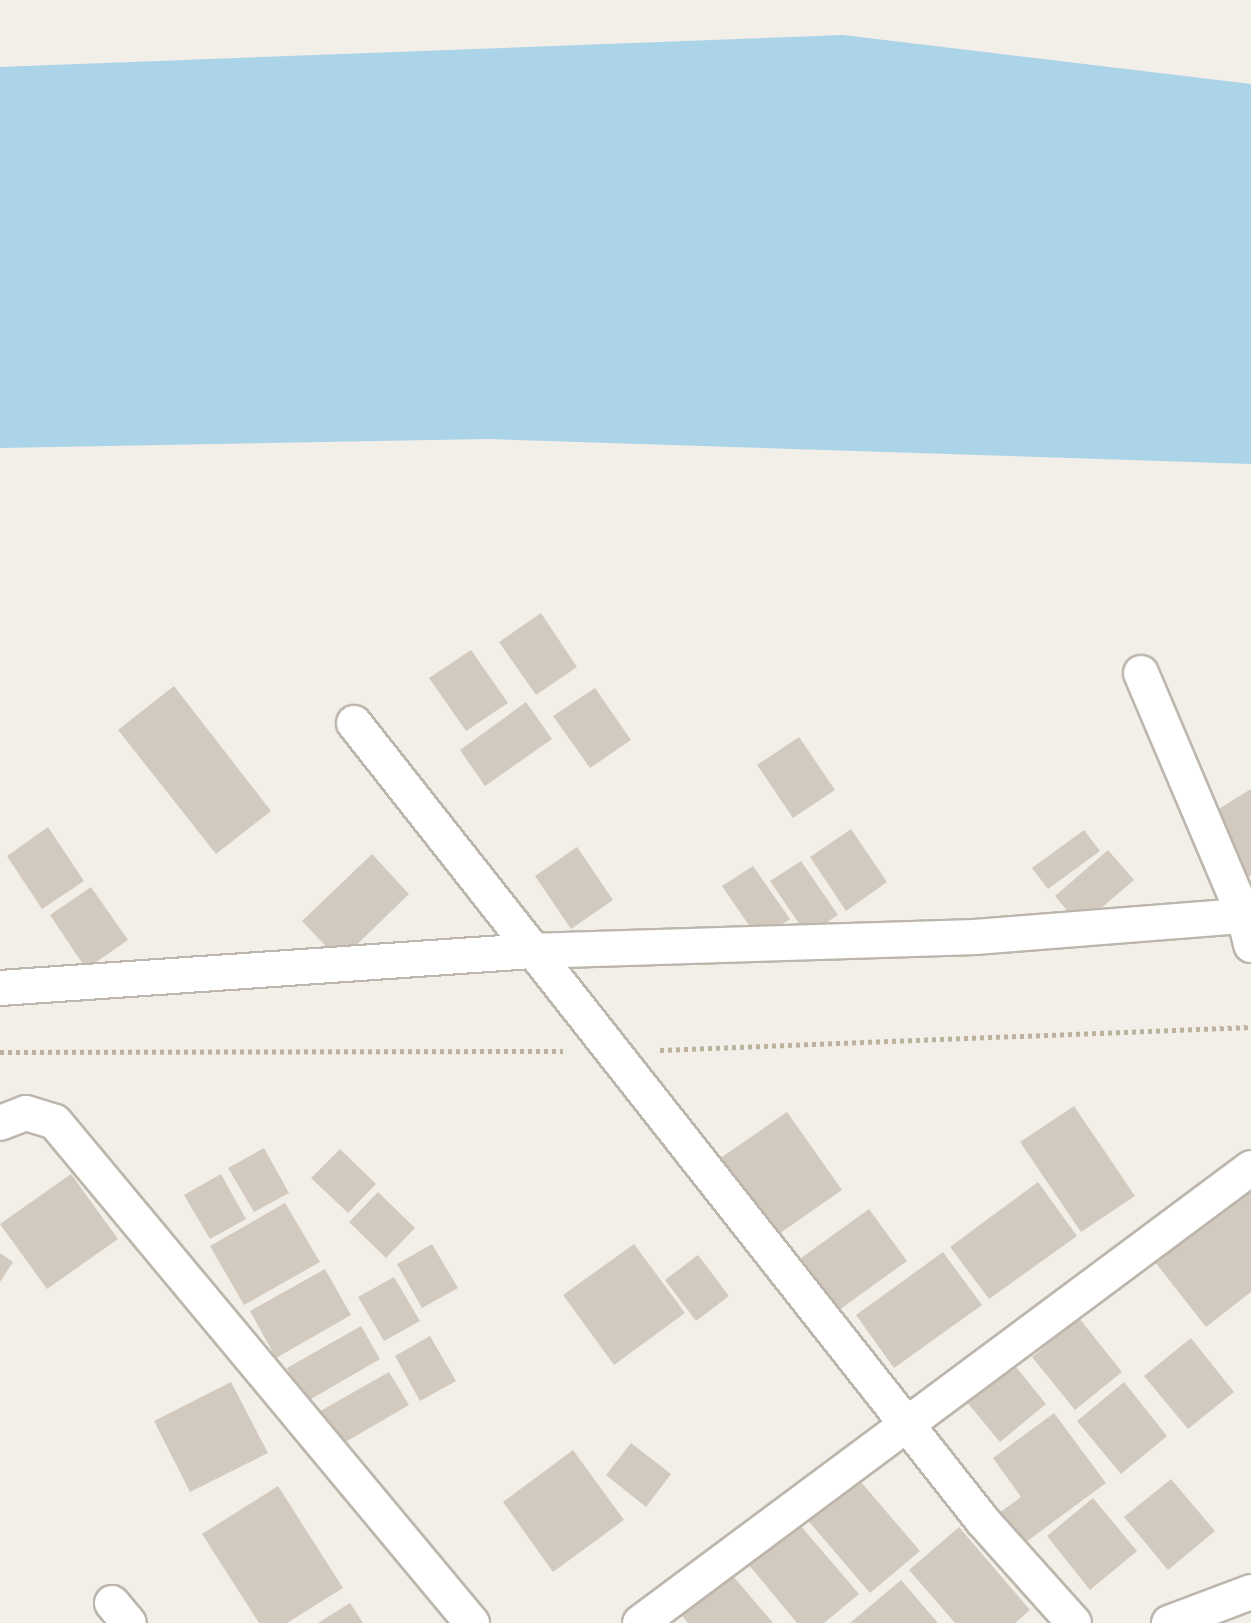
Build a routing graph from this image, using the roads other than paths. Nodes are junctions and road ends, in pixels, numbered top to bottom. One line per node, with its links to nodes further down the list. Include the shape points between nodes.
1 (1141, 673): 3 (street)
2 (354, 723): 4 (street)
3 (1247, 930): 4 (street)
4 (532, 951): 5 (street); 8 (street)
5 (0, 988)
6 (0, 1123): 10 (street, via 26,1113 55,1122)
7 (1251, 1168): 8 (street)
8 (904, 1420): 11 (street); 12 (street)
9 (1251, 1592): 13 (street)
10 (472, 1623)
11 (640, 1623)
12 (1074, 1623)
13 (1169, 1623)

